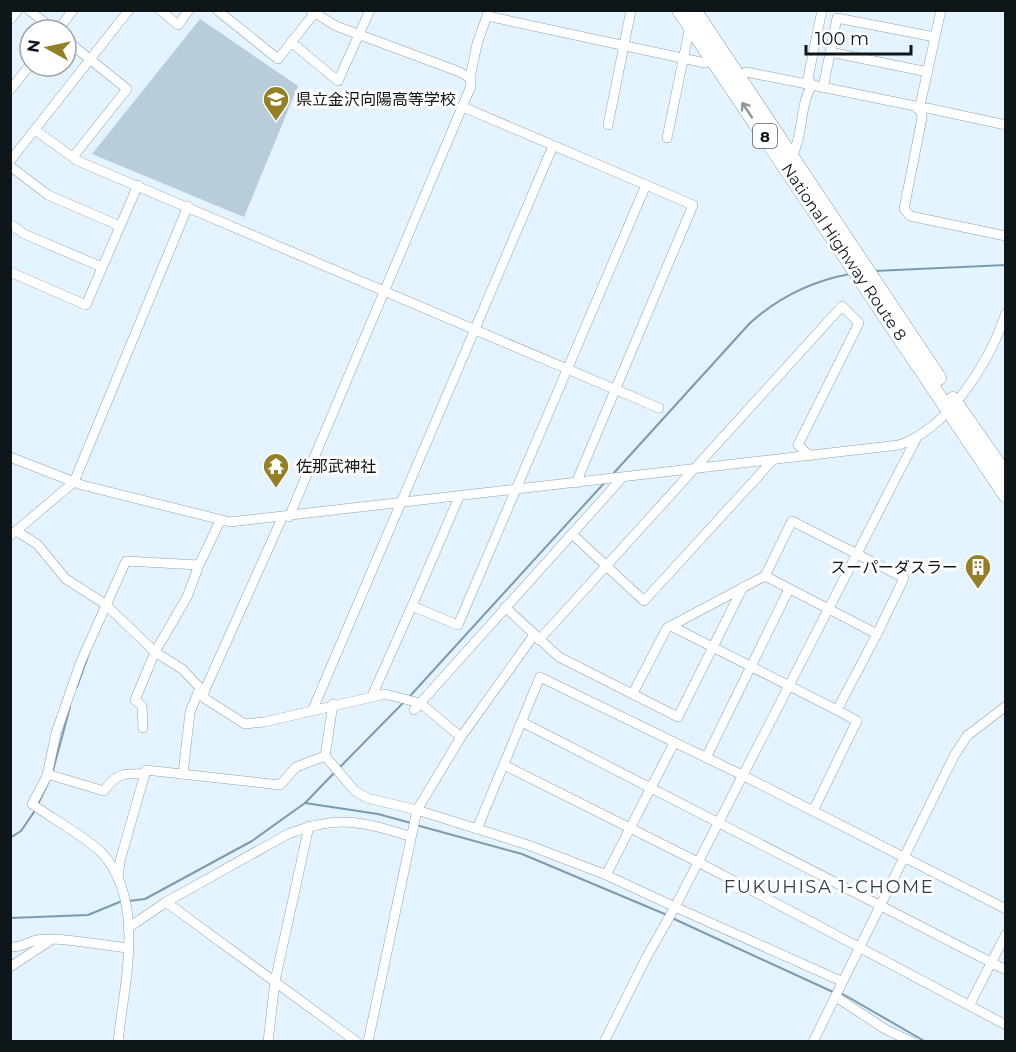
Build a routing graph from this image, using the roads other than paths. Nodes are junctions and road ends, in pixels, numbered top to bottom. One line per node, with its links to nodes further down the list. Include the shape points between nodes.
1 (18, 10): 14 (street)
2 (129, 10): 23 (street)
3 (160, 10): 4 (street, via 178,25)
4 (189, 10)
5 (217, 10): 18 (street, via 278,59)
6 (370, 10): 16 (street)
7 (631, 10): 19 (street)
8 (680, 10): 15 (highway, National Highway Route 8 / 8)
9 (694, 10): 39 (highway, National Highway Route 8 / 8)
10 (822, 10): 29 (street, via 808,78)
11 (941, 10): 17 (street)
12 (314, 12): 16 (street); 18 (street)
13 (488, 13): 19 (street); 28 (street)
14 (10, 20)
15 (690, 26): 22 (street); 49 (highway, National Highway Route 8 / 8, one-way to 15)
16 (361, 35): 18 (street, via 338,81); 28 (street)
17 (935, 37): 21 (street, via 837,18); 26 (street)
18 (291, 42)
19 (624, 46): 22 (street); 34 (street)
20 (78, 50): 23 (street)
21 (830, 52): 26 (street); 30 (street)
22 (683, 59): 24 (street); 37 (street)
23 (91, 60): 36 (street); 40 (street, via 127,89)
24 (705, 63)
25 (746, 72): 29 (street)
26 (928, 72): 33 (street)
27 (20, 78): 31 (street)
28 (470, 78): 32 (street)
29 (812, 86): 30 (street); 39 (street, via 807,93 799,144)
30 (823, 88): 33 (street, via 915,106)
31 (10, 90)
32 (463, 107): 38 (street); 52 (street)
33 (919, 110): 35 (street, via 927,108); 48 (street, via 922,118 904,209 910,216)
34 (608, 125)
35 (1005, 125)
36 (35, 130): 40 (street); 41 (street)
37 (667, 138)
38 (553, 146): 44 (street); 54 (street)
39 (792, 156): 49 (highway, National Highway Route 8 / 8)
40 (73, 157): 43 (street)
41 (10, 161)
42 (10, 166): 47 (street, via 48,195)
43 (138, 185): 45 (street); 47 (street)
44 (646, 185): 56 (street); 57 (street, via 693,205)
45 (188, 206): 52 (street); 67 (street)
46 (10, 224): 50 (street, via 24,234)
47 (120, 226): 50 (street)
48 (1005, 236)
49 (856, 261): 58 (highway, National Highway Route 8 / 8)
50 (102, 267): 51 (street, via 86,304)
51 (10, 272)
52 (384, 290): 54 (street); 73 (street)
53 (1005, 313): 55 (street)
54 (474, 328): 56 (street); 72 (street)
55 (1002, 334): 58 (street)
56 (568, 369): 57 (street); 69 (street)
57 (616, 389): 59 (street); 68 (street)
58 (952, 405): 60 (street, via 930,430); 65 (highway, National Highway Route 8 / 8); 70 (highway, National Highway Route 8 / 8)
59 (659, 408)
60 (916, 439): 61 (street, via 899,445); 77 (street)
61 (810, 456): 63 (street); 64 (street, via 798,445 859,323 842,306)
62 (10, 457): 67 (street)
63 (772, 460): 64 (street); 79 (street, via 644,601)
64 (693, 469): 66 (street); 79 (street)
65 (1005, 475)
66 (621, 478): 68 (street); 76 (street)
67 (74, 482): 74 (street); 75 (street)
68 (576, 483): 69 (street)
69 (517, 490): 71 (street); 84 (street, via 458,625)
70 (1005, 496)
71 (459, 497): 72 (street); 84 (street)
72 (399, 504): 73 (street); 100 (street)
73 (286, 517): 74 (street); 94 (street)
74 (220, 521): 78 (street)
75 (13, 533): 83 (street, via 37,544 66,579)
76 (572, 534): 79 (street); 85 (street)
77 (856, 554): 80 (street, via 792,521); 86 (street); 88 (street, via 904,578)
78 (199, 565): 83 (street, via 126,561); 91 (street, via 175,622)
79 (606, 567): 89 (street)
80 (765, 576): 81 (street); 82 (street)
81 (743, 587): 87 (street); 90 (street)
82 (789, 589): 86 (street); 92 (street)
83 (105, 604): 91 (street); 111 (street, via 56,733)
84 (411, 606): 96 (street)
85 (505, 607): 89 (street); 98 (street)
86 (828, 609): 88 (street); 93 (street)
87 (671, 626): 90 (street); 95 (street)
88 (877, 634): 101 (street)
89 (536, 638): 95 (street, via 559,657); 104 (street)
90 (713, 648): 92 (street); 95 (street, via 678,717)
91 (155, 652): 94 (street, via 182,669); 103 (street, via 135,700 142,706)
92 (751, 668): 93 (street); 107 (street)
93 (789, 686): 101 (street); 112 (street)
94 (202, 690): 100 (street, via 204,698 245,724); 110 (street, via 190,712)
95 (633, 693)
96 (372, 696): 97 (street); 98 (street, via 385,694)
97 (333, 704): 100 (street); 106 (street)
98 (417, 705): 104 (street)
99 (1005, 706): 121 (street, via 967,736)
100 (312, 709)
101 (837, 710): 114 (street, via 857,721)
102 (522, 722): 105 (street, via 540,677); 108 (street); 113 (street)
103 (143, 728)
104 (461, 737): 115 (street)
105 (674, 743): 107 (street); 113 (street)
106 (326, 758): 110 (street, via 296,767 280,784); 115 (street, via 367,798)
107 (706, 758): 112 (street)
108 (504, 765): 118 (street); 119 (street)
109 (145, 774): 110 (street, via 146,770); 111 (street, via 122,773 104,791); 124 (street, via 120,861)
110 (183, 774)
111 (50, 775): 124 (street, via 32,804 102,853)
112 (742, 776): 114 (street); 116 (street)
113 (651, 788): 116 (street); 118 (street)
114 (813, 811): 121 (street)
115 (416, 812): 119 (street); 120 (street)
116 (718, 822): 122 (street); 126 (street)
117 (309, 826): 120 (street, via 348,821); 125 (street); 138 (street)
118 (630, 828): 122 (street); 123 (street)
119 (477, 830): 123 (street)
120 (410, 833): 145 (street)
121 (904, 857): 126 (street); 128 (street)
122 (698, 862): 127 (street); 133 (street)
123 (606, 875): 127 (street)
124 (119, 880): 129 (street)
125 (166, 902): 129 (street); 138 (street)
126 (880, 905): 133 (street); 135 (street)
127 (674, 909): 139 (street); 146 (street)
128 (1005, 909)
129 (128, 924): 134 (street)
130 (1005, 934): 135 (street)
131 (51, 940): 132 (street); 134 (street); 136 (street)
132 (10, 947)
133 (860, 947): 139 (street); 140 (street)
134 (128, 948): 142 (street)
135 (991, 962): 137 (street); 140 (street)
136 (10, 967)
137 (1005, 970)
138 (275, 981): 143 (street); 144 (street)
139 (838, 989): 147 (street); 148 (street, via 885,1029)
140 (970, 1004): 141 (street)
141 (1005, 1025)
142 (118, 1041)
143 (268, 1041)
144 (357, 1041)
145 (368, 1041)
146 (604, 1041)
147 (813, 1041)
148 (912, 1041)

